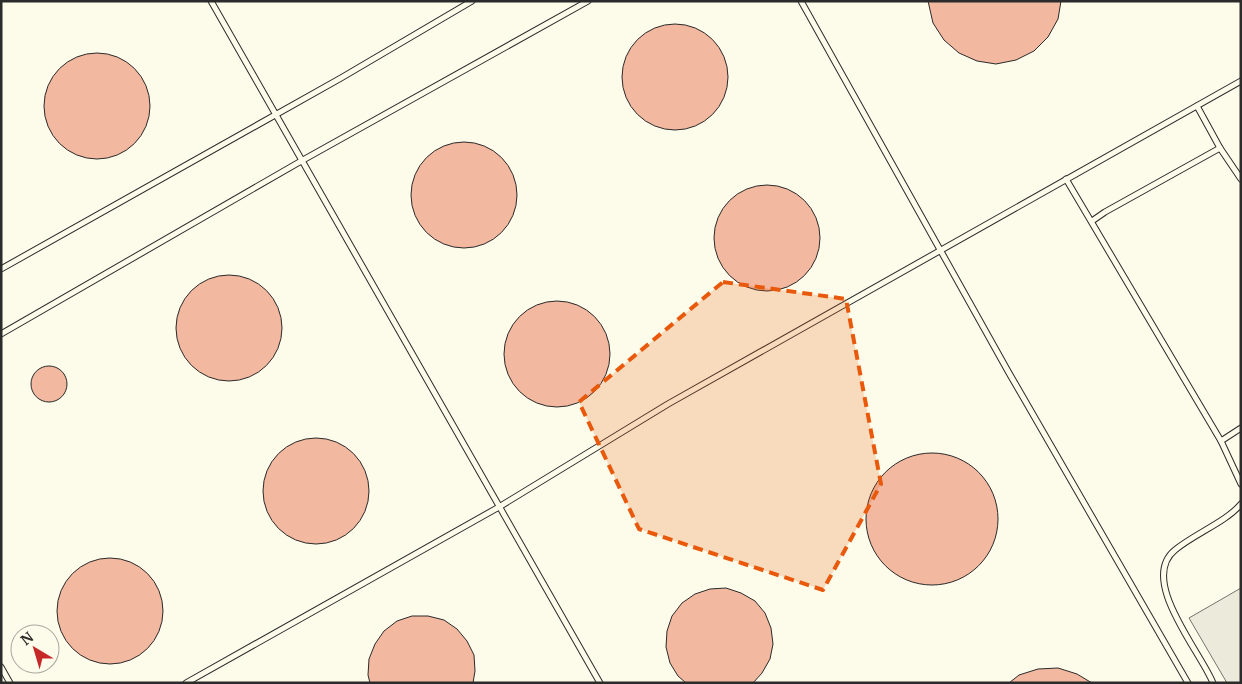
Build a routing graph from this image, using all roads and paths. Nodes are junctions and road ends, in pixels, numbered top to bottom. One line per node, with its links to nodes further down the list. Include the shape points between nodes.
1 (212, 1): 7 (lane)
2 (472, 1): 7 (lane)
3 (588, 1): 9 (lane)
4 (801, 1): 13 (lane)
5 (1241, 81): 6 (lane)
6 (1197, 106): 8 (lane); 10 (lane)
7 (276, 114): 9 (lane); 14 (lane)
8 (1220, 148): 11 (lane); 12 (lane)
9 (303, 160): 15 (lane); 20 (lane)
10 (1066, 179): 12 (lane); 13 (lane)
11 (1241, 179)
12 (1092, 221): 17 (lane)
13 (940, 250): 20 (lane, via 668,404); 25 (lane)
14 (1, 268)
15 (1, 334)
16 (1241, 428): 17 (lane)
17 (1221, 441): 18 (lane)
18 (1241, 484)
19 (1241, 504): 26 (lane, via 1231,514 1173,551 1164,563 1163,575 1178,620)
20 (499, 507): 23 (lane); 24 (lane)
21 (1, 667): 22 (lane)
22 (10, 683)
23 (186, 683)
24 (600, 683)
25 (1188, 683)
26 (1213, 683)

